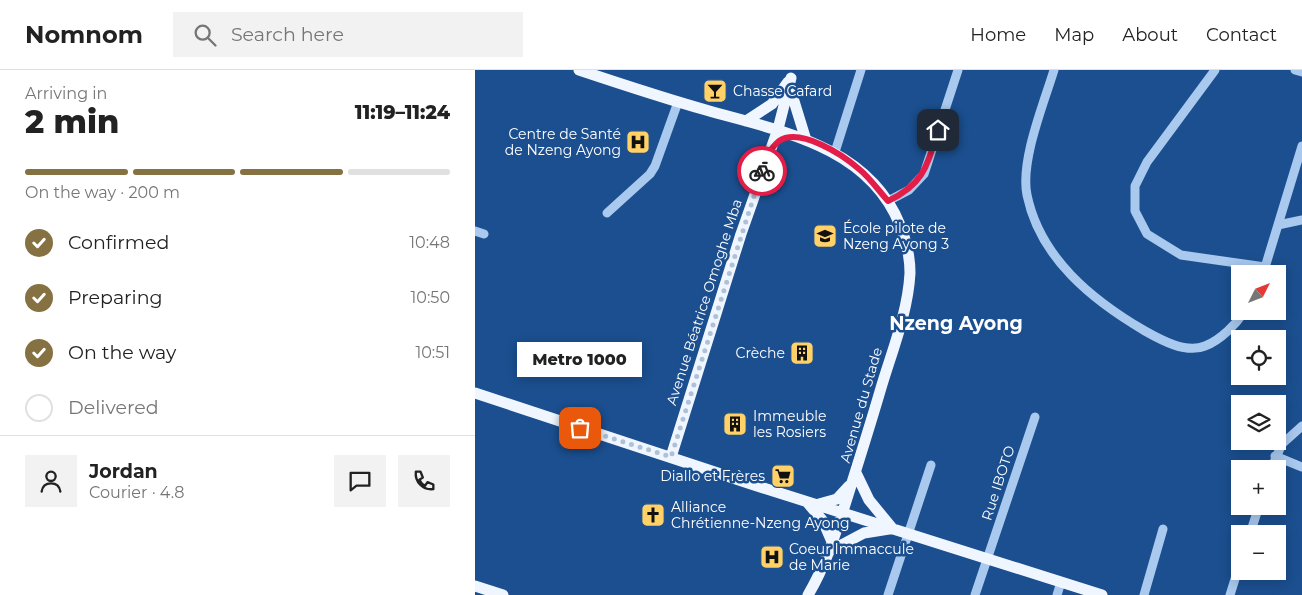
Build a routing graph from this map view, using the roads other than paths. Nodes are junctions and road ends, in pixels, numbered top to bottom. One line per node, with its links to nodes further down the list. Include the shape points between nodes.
1 (579, 70): 9 (main road, Avenue du Stade)
2 (861, 70): 14 (street)
3 (958, 70): 16 (street, via 924,174 909,190)
4 (1054, 70): 22 (street, via 1027,164 1025,183 1034,219 1057,259 1096,299 1151,334 1177,346 1205,346)
5 (1215, 70): 20 (street, via 1147,162 1135,186 1135,211 1147,234 1181,255)
6 (1295, 70): 7 (street)
7 (1302, 72)
8 (793, 74): 10 (main road, via 771,104); 11 (main road, Avenue Béatrice Omoghe Mba); 12 (main road, via 791,94)
9 (678, 102): 10 (main road, Avenue du Stade); 17 (street, via 650,174)
10 (746, 121): 11 (main road, Avenue du Stade); 15 (main road, via 760,128)
11 (778, 129): 12 (main road, Avenue du Stade); 15 (main road, Avenue Béatrice Omoghe Mba)
12 (802, 138): 14 (main road, Avenue du Stade); 15 (main road, via 779,141)
13 (1302, 146): 19 (street)
14 (835, 152): 16 (main road, Avenue du Stade, via 860,170)
15 (769, 153): 27 (main road, Avenue Béatrice Omoghe Mba)
16 (888, 201): 31 (main road, Avenue du Stade, via 905,238 909,274 901,321)
17 (607, 213)
18 (1302, 220): 19 (street)
19 (1278, 225): 21 (street)
20 (1233, 265)
21 (1266, 265)
22 (1236, 320)
23 (475, 393): 27 (main road)
24 (1035, 417): 39 (street, Rue IBOTO)
25 (1302, 426): 26 (street, via 1281,444)
26 (1275, 456): 28 (street); 30 (street)
27 (671, 457): 32 (main road)
28 (1274, 460)
29 (931, 465): 37 (street)
30 (1302, 467)
31 (854, 478): 33 (main road, via 837,499); 34 (main road, Avenue du Stade); 35 (main road)
32 (806, 501): 33 (main road); 38 (main road, via 821,517)
33 (818, 504): 34 (main road)
34 (842, 512): 35 (main road); 38 (main road, Avenue du Stade)
35 (893, 529): 37 (main road); 38 (main road, via 864,533)
36 (1163, 529): 49 (street)
37 (908, 533): 39 (main road); 45 (street)
38 (832, 547): 44 (main road, Avenue du Stade)
39 (987, 558): 41 (main road); 46 (street, Rue IBOTO)
40 (1235, 580): 50 (street)
41 (1061, 582): 47 (street); 48 (main road)
42 (475, 586): 43 (main road)
43 (503, 595)
44 (808, 595)
45 (888, 595)
46 (975, 595)
47 (1057, 595)
48 (1102, 595)
49 (1144, 595)
50 (1230, 595)

